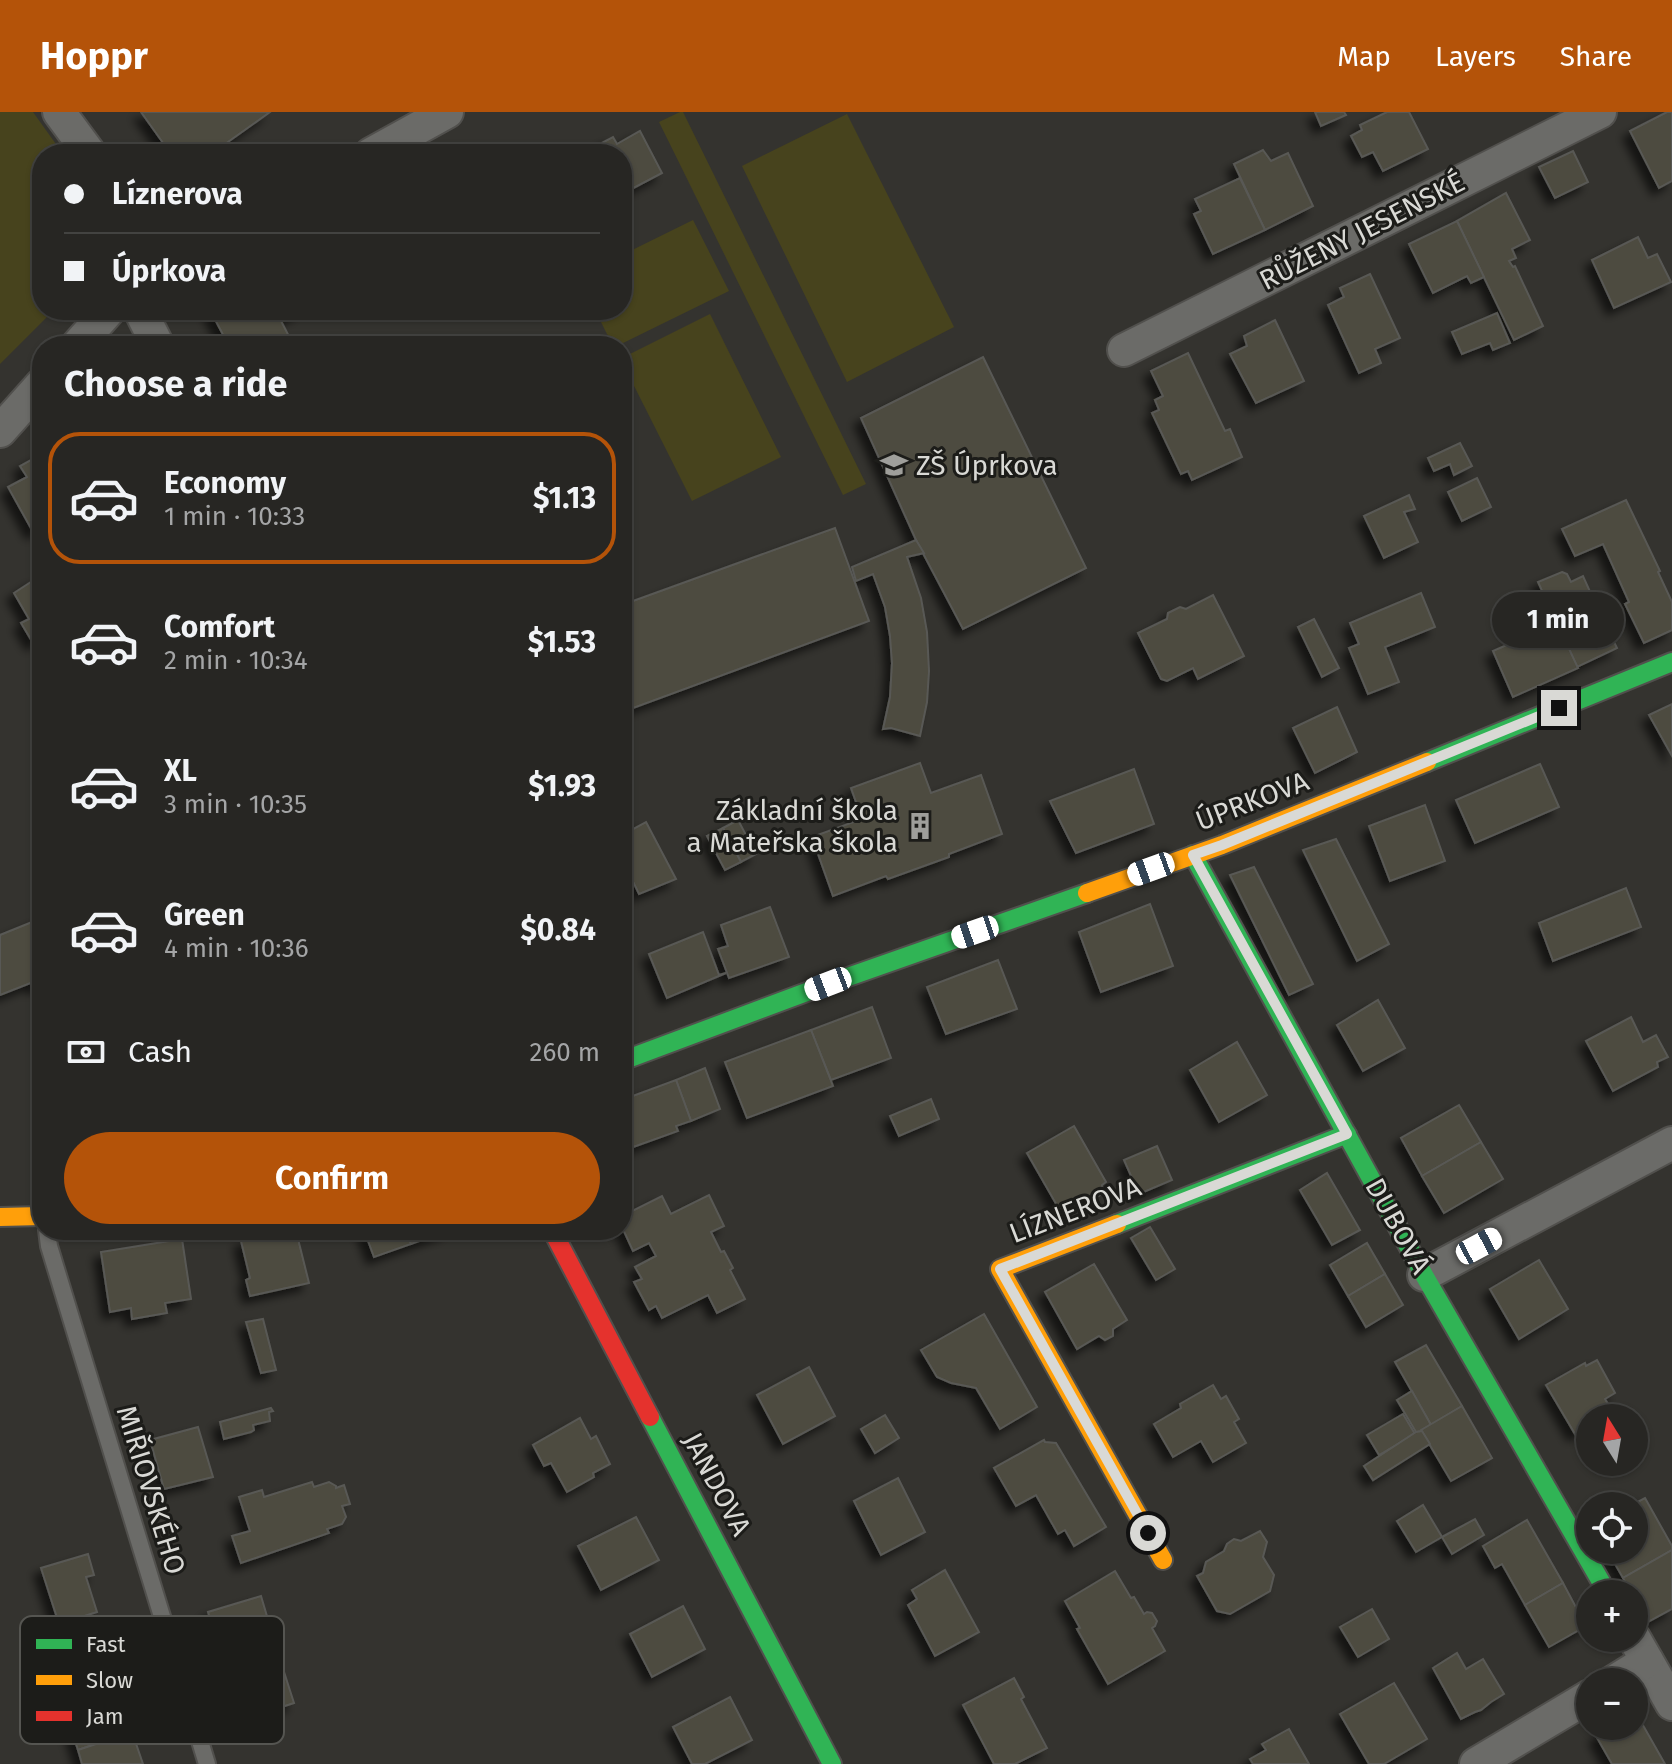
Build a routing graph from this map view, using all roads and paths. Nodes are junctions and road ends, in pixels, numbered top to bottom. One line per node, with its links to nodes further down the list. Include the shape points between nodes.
1 (59, 112): 4 (street)
2 (447, 112): 5 (street)
3 (1600, 112): 8 (street, RŮŽENY JESENSKÉ)
4 (83, 144)
5 (389, 144)
6 (100, 320): 7 (street)
7 (86, 336)
8 (1124, 350)
9 (32, 395): 10 (street)
10 (0, 431)
11 (1672, 662): 12 (street, ÚPRKOVA)
12 (1193, 855): 13 (street, ÚPRKOVA); 14 (street, DUBOVÁ)
13 (632, 1057)
14 (1347, 1134): 20 (street, DUBOVÁ); 21 (street, LÍZNEROVA, via 1000,1269)
15 (1672, 1143): 20 (street)
16 (32, 1216): 17 (street)
17 (0, 1217)
18 (48, 1240): 23 (lane, MIŘIOVSKÉHO)
19 (557, 1240): 31 (street, JANDOVA)
20 (1424, 1275): 22 (street, DUBOVÁ)
21 (1163, 1560)
22 (1600, 1580)
23 (162, 1616)
24 (1638, 1652): 26 (street)
25 (1641, 1652): 28 (street)
26 (1625, 1668)
27 (1576, 1704): 32 (street)
28 (1672, 1704)
29 (201, 1744): 30 (lane, MIŘIOVSKÉHO)
30 (207, 1764)
31 (832, 1764)
32 (1476, 1764)

